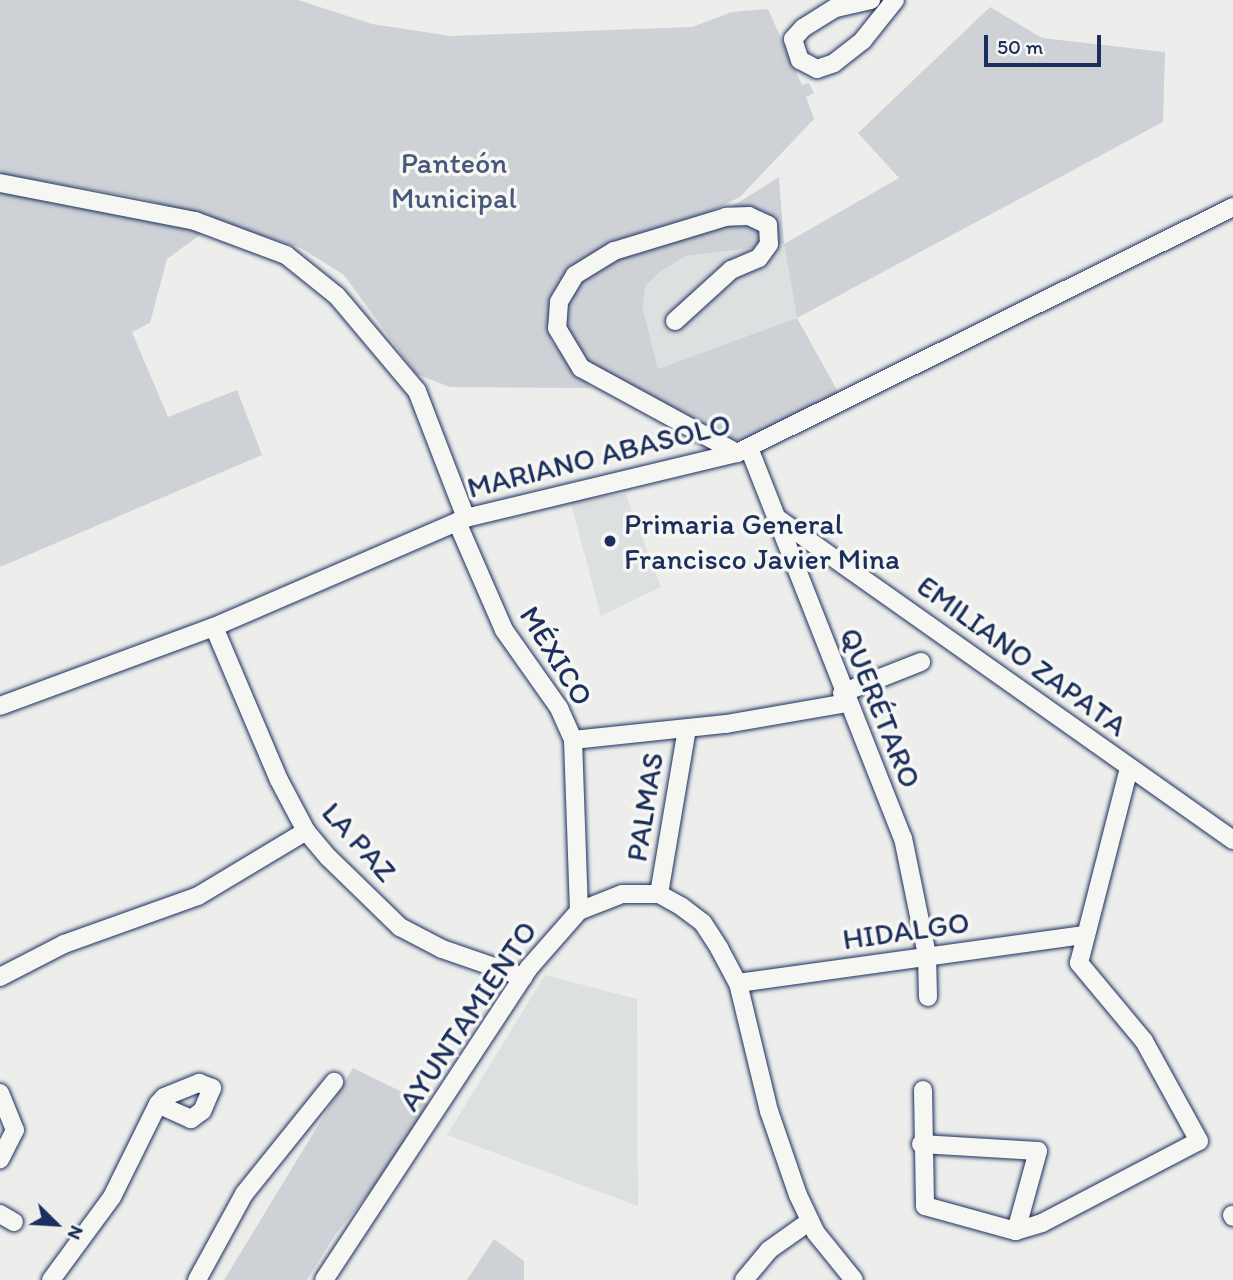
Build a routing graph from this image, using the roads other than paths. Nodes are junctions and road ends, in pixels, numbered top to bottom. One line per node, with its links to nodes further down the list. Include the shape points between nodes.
1 (881, 2): 1 (street, via 835,8 803,28 793,39 800,60 817,69 834,64 863,40)
2 (0, 183): 7 (street, MÉXICO, via 195,221 286,255 337,296 417,391)
3 (1230, 216): 5 (street, MARIANO ABASOLO)
4 (675, 321): 5 (street, via 730,270 759,258 769,244 768,225 749,216 726,217 614,251 575,275 559,302 557,328 580,368)
5 (743, 451): 6 (street, QUERÉTARO); 7 (street, MARIANO ABASOLO)
6 (777, 518): 10 (street, QUERÉTARO); 14 (street, EMILIANO ZAPATA)
7 (461, 520): 8 (street, MARIANO ABASOLO); 13 (street, MÉXICO, via 504,630 559,708)
8 (214, 627): 11 (street, MARIANO ABASOLO); 15 (street, LA PAZ, via 263,747)
9 (921, 662): 10 (street)
10 (844, 698): 12 (street); 20 (street, QUERÉTARO, via 903,838)
11 (0, 706)
12 (687, 729): 13 (street); 17 (street, PALMAS)
13 (573, 740): 18 (street, MÉXICO)
14 (1129, 768): 16 (street, EMILIANO ZAPATA); 19 (street)
15 (306, 831): 21 (street, via 198,896 64,944); 22 (street, LA PAZ, via 400,928)
16 (1233, 840)
17 (659, 894): 18 (street, AYUNTAMIENTO, via 622,894); 23 (street, via 703,923)
18 (579, 911): 22 (street, AYUNTAMIENTO)
19 (1083, 935): 20 (street, HIDALGO); 32 (street, via 1079,964 1144,1041 1199,1141 1042,1223)
20 (928, 956): 23 (street, HIDALGO); 24 (street, QUERÉTARO)
21 (0, 977)
22 (523, 977): 35 (street, AYUNTAMIENTO)
23 (738, 984): 31 (street, via 769,1111)
24 (928, 997)
25 (334, 1082): 34 (street, via 244,1194)
26 (923, 1090): 29 (street)
27 (0, 1093): 30 (street, via 15,1130)
28 (158, 1104): 33 (street, via 112,1197)
29 (921, 1143): 32 (street, via 925,1206); 32 (street, via 1038,1151)
30 (0, 1159)
31 (810, 1221): 36 (street, via 769,1250); 37 (street)
32 (1016, 1230)
33 (51, 1280)
34 (197, 1280)
35 (324, 1280)
36 (744, 1280)
37 (853, 1280)

